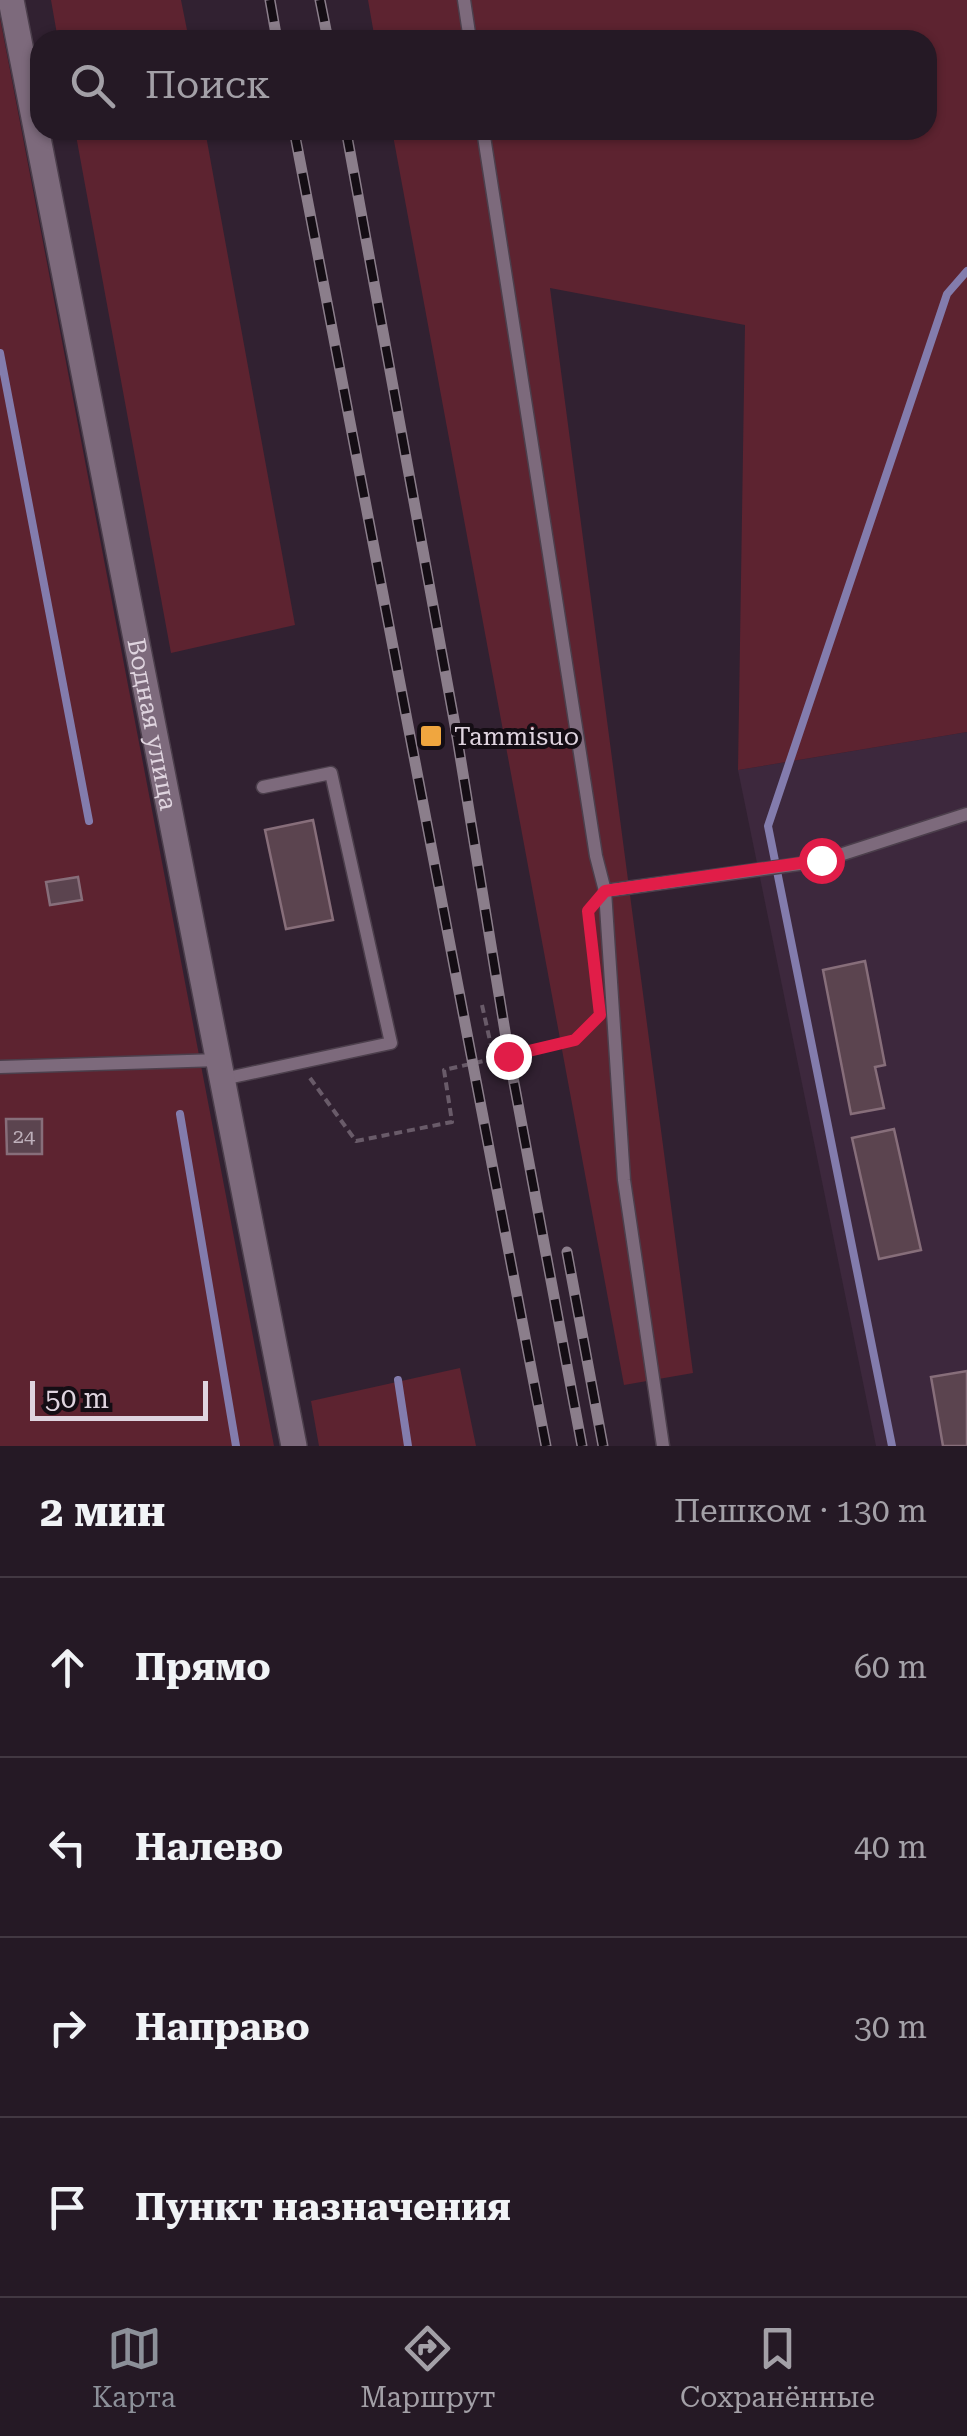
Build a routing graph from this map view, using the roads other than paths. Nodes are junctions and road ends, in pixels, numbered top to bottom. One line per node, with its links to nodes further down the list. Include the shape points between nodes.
1 (11, 0): 4 (street, Водная улица)
2 (464, 0): 3 (lane)
3 (468, 30)
4 (30, 97)
5 (38, 140): 11 (street, Водная улица)
6 (485, 140): 9 (lane)
7 (263, 787): 11 (lane, via 331,773 391,1043 298,1063)
8 (967, 814): 9 (lane, via 821,860)
9 (605, 891): 13 (lane, via 624,1180)
10 (0, 1067): 11 (lane)
11 (221, 1070): 12 (street, Водная улица)
12 (294, 1446)
13 (663, 1446)

